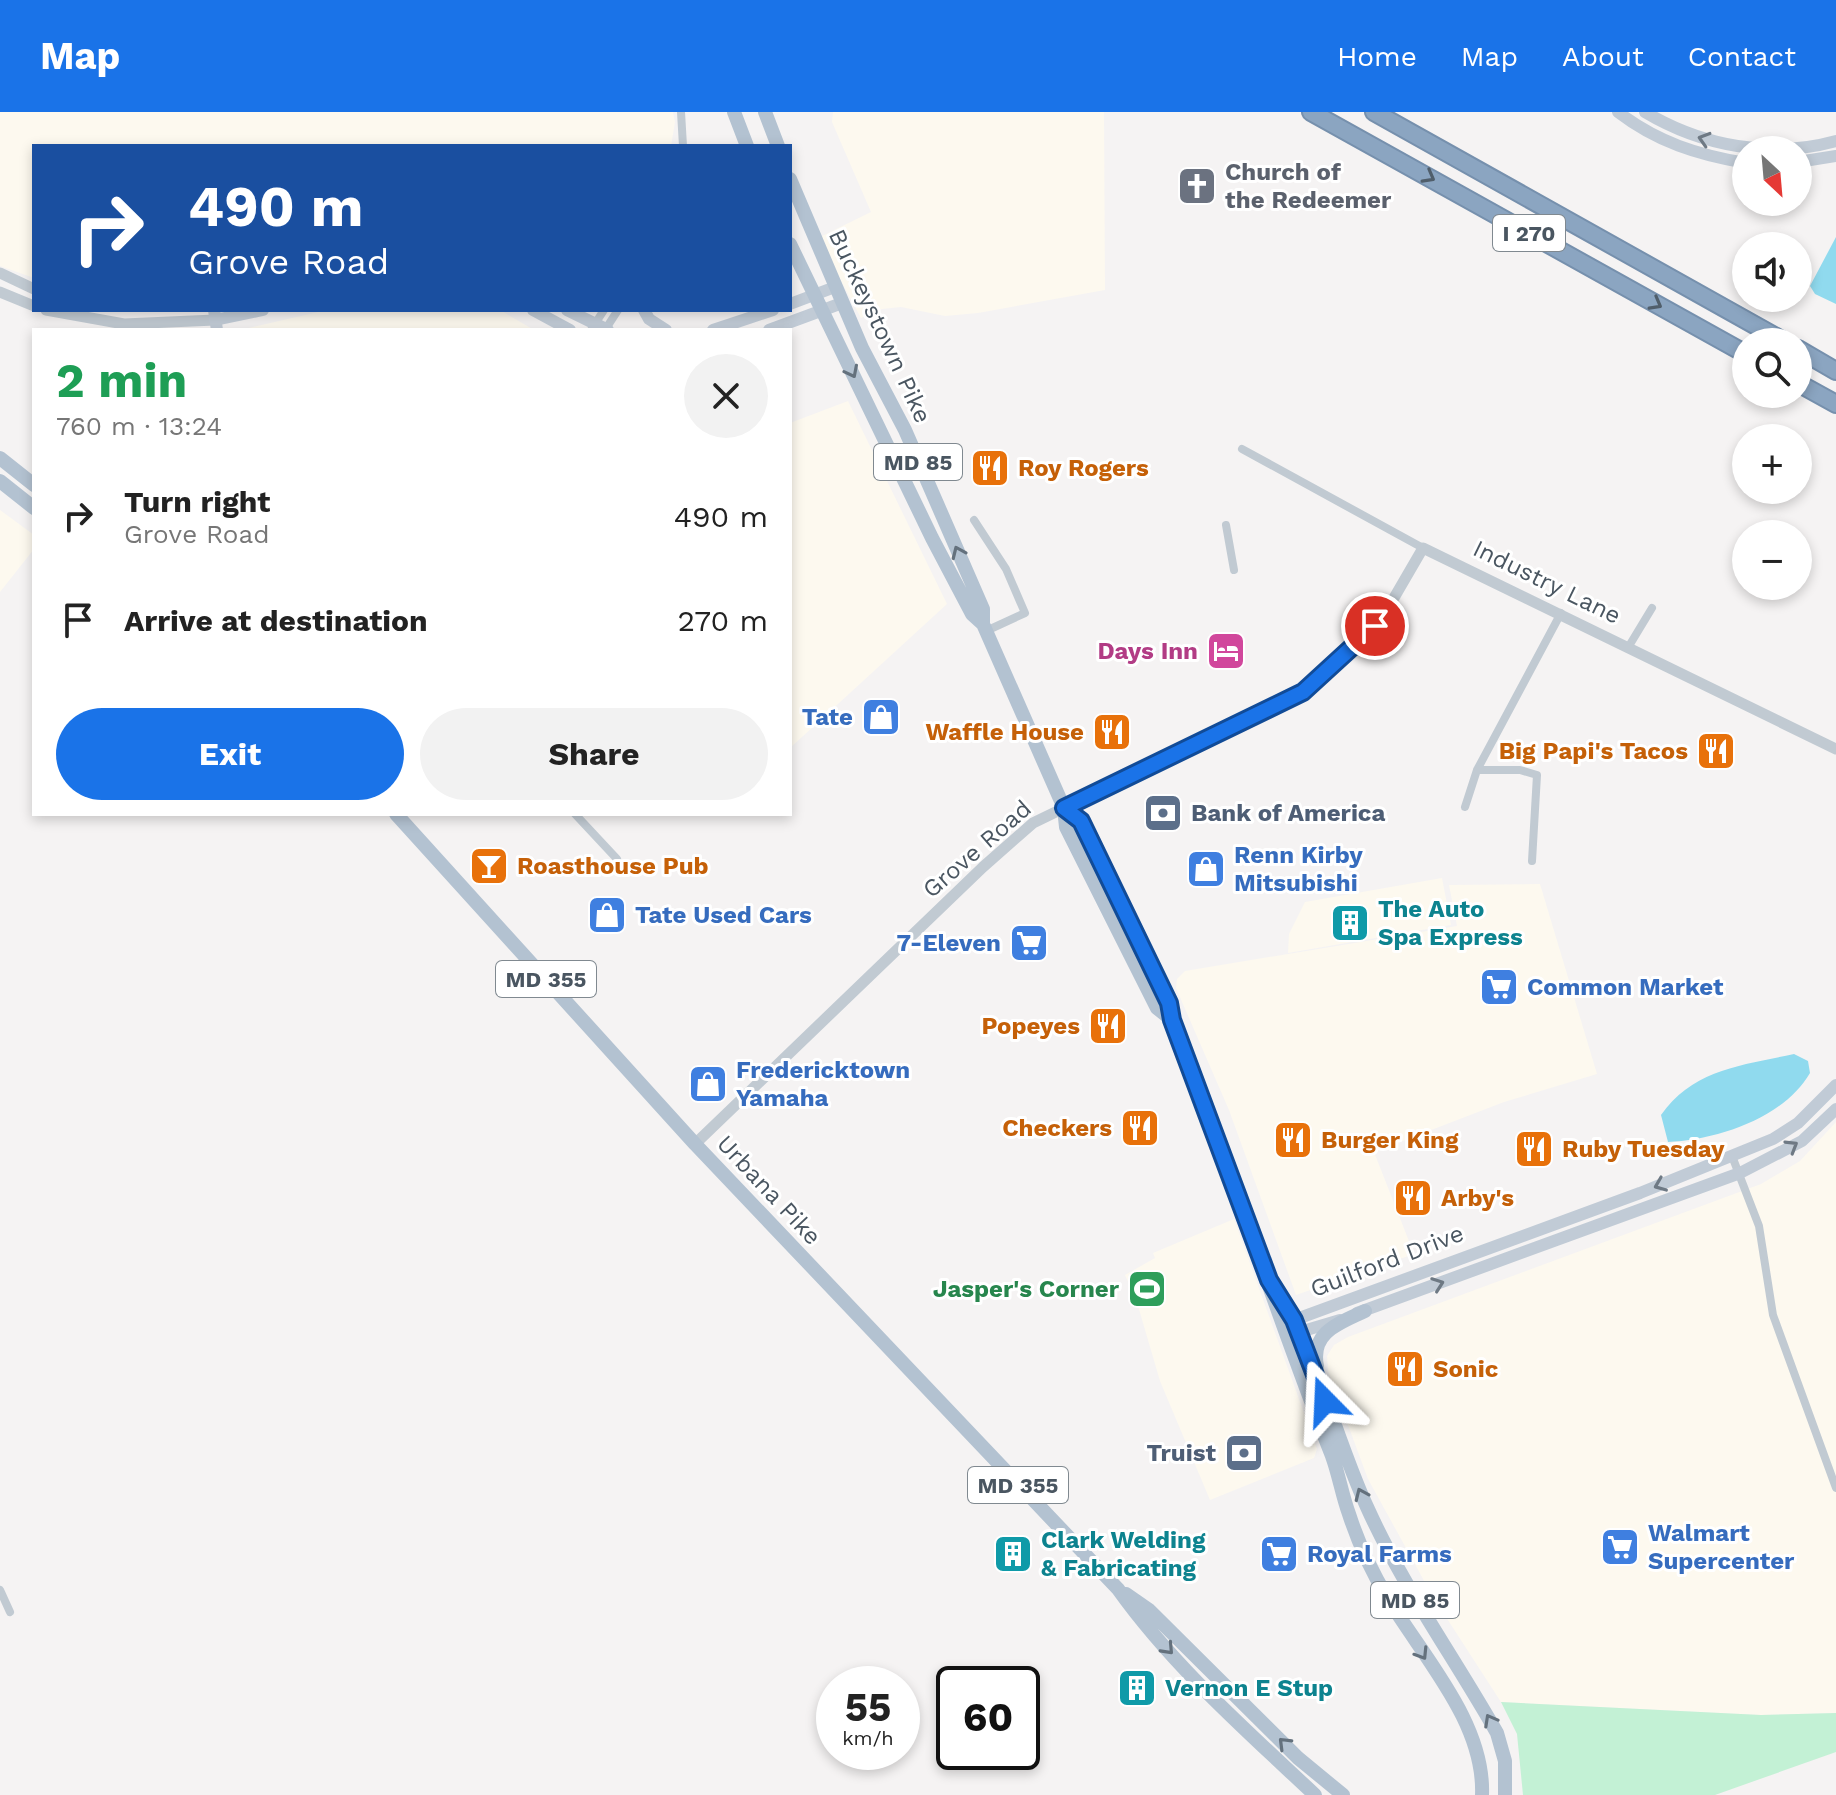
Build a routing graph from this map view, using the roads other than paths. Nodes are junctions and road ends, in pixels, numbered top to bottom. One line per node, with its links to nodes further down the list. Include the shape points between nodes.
1 (681, 112): 9 (street)
2 (734, 112): 10 (main road)
3 (765, 112): 11 (main road)
4 (1311, 112): 41 (highway, I 270, one-way to 41)
5 (1374, 112): 40 (highway, I 270)
6 (1618, 112): 13 (main road, via 1673,145)
7 (1645, 112): 8 (main road, one-way to 7, via 1785,150 1724,145)
8 (1836, 141)
9 (683, 144)
10 (746, 144)
11 (777, 144)
12 (1836, 156): 14 (main road)
13 (1732, 160)
14 (1812, 160)
15 (792, 184): 18 (main road, Buckeystown Pike / MD 85)
16 (792, 248): 21 (main road, Buckeystown Pike / MD 85)
17 (0, 273): 19 (street)
18 (835, 287): 21 (main road); 23 (main road, Buckeystown Pike / MD 85)
19 (32, 288)
20 (0, 292): 24 (street)
21 (814, 295): 22 (main road); 25 (main road, Buckeystown Pike / MD 85)
22 (792, 303)
23 (842, 303): 25 (main road); 57 (main road, Buckeystown Pike / MD 85, one-way to 23, via 983,609)
24 (32, 305)
25 (821, 311): 39 (main road); 57 (main road, Buckeystown Pike / MD 85, one-way to 57, via 932,538)
26 (57, 312): 33 (street, via 124,324)
27 (255, 312): 33 (main road)
28 (537, 312): 34 (main road)
29 (573, 312): 35 (main road)
30 (616, 312): 36 (street)
31 (645, 312): 37 (main road)
32 (767, 312): 38 (main road)
33 (222, 320)
34 (566, 328)
35 (599, 328)
36 (602, 328)
37 (663, 328)
38 (719, 328)
39 (774, 328)
40 (1760, 328)
41 (1732, 346)
42 (1812, 357): 43 (highway)
43 (1836, 371)
44 (1812, 391): 45 (highway)
45 (1836, 404)
46 (1242, 449): 53 (street, Industry Lane)
47 (0, 458): 49 (main road)
48 (0, 481): 50 (main road)
49 (32, 483)
50 (32, 506)
51 (974, 520): 57 (street, via 1006,569 1025,613)
52 (1226, 525): 54 (street)
53 (1423, 548): 56 (street, Industry Lane); 62 (street, Grove Road, via 1380,622 1303,692)
54 (1234, 570)
55 (1652, 608): 58 (street)
56 (1561, 613): 58 (street, Industry Lane); 60 (street)
57 (984, 628): 62 (main road, Buckeystown Pike / MD 85)
58 (1629, 646): 59 (street, Industry Lane)
59 (1836, 749)
60 (1477, 770): 61 (street); 66 (street, via 1537,775)
61 (1465, 807)
62 (1064, 808): 69 (street, Grove Road, via 1033,823 988,862); 72 (main road, Buckeystown Pike / MD 85, via 1066,827 1157,1008 1172,1020)
63 (398, 816): 69 (main road, Urbana Pike / MD 355)
64 (577, 816): 65 (street)
65 (617, 859)
66 (1532, 861)
67 (1836, 1085): 70 (main road, Guilford Drive, via 1788,1131)
68 (1836, 1109): 71 (main road, Guilford Drive, one-way to 68, via 1802,1141)
69 (695, 1144): 78 (main road, Urbana Pike / MD 355)
70 (1732, 1156): 71 (street); 74 (main road, Guilford Drive, one-way to 74)
71 (1740, 1173): 73 (main road, Guilford Drive, one-way to 71); 77 (street, via 1759,1226 1773,1315)
72 (1269, 1280): 74 (main road, Buckeystown Pike / MD 85); 75 (main road, Buckeystown Pike / MD 85)
73 (1365, 1311): 74 (main road, Guilford Drive); 76 (main road, via 1319,1339 1315,1357)
74 (1296, 1327): 75 (main road, Guilford Drive); 76 (main road, Buckeystown Pike / MD 85)
75 (1283, 1333): 81 (main road, Buckeystown Pike / MD 85, one-way to 81, via 1334,1462 1349,1516 1385,1593 1466,1725 1480,1764)
76 (1325, 1401): 84 (main road, Buckeystown Pike / MD 85, one-way to 76, via 1505,1761 1497,1733 1400,1575)
77 (1836, 1488)
78 (1118, 1589): 82 (main road, Urbana Pike / MD 355, one-way to 82, via 1222,1708); 83 (main road, Urbana Pike / MD 355, one-way to 78, via 1298,1758 1149,1610)
79 (0, 1590): 80 (street)
80 (10, 1612)
81 (1482, 1792)
82 (1315, 1795)
83 (1343, 1795)
84 (1505, 1795)

